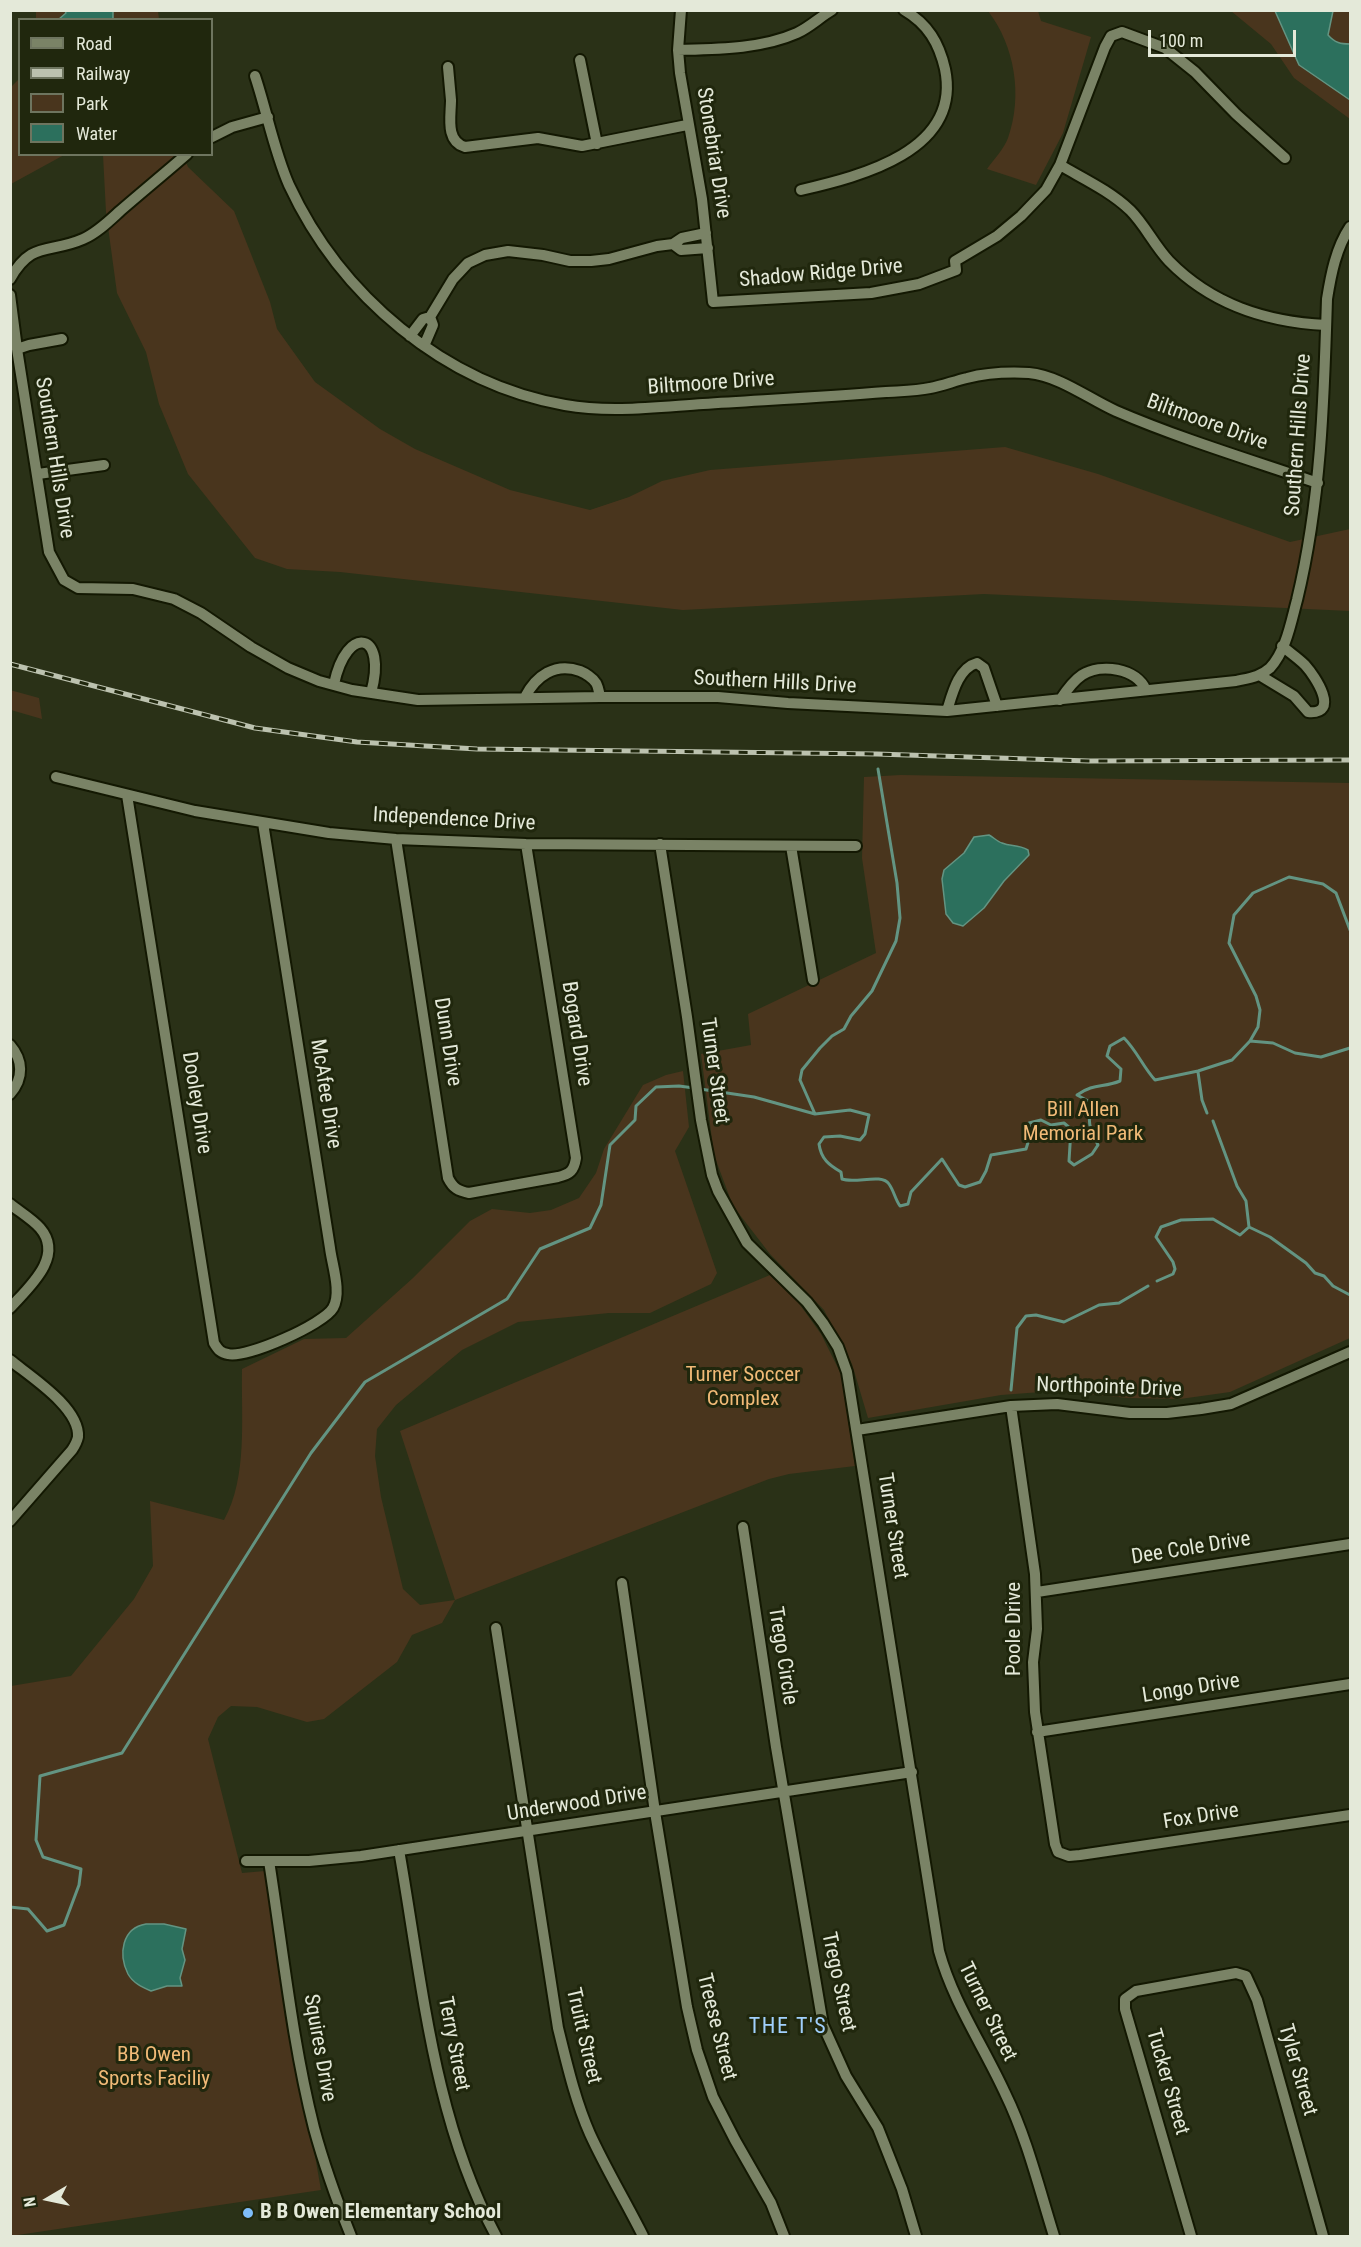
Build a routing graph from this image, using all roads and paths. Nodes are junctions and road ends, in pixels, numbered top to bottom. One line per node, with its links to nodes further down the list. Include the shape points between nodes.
1 (681, 10): 4 (street, Stonebriar Drive)
2 (832, 10): 4 (street, via 799,32 774,40 721,49)
3 (904, 10): 15 (street, via 922,23 941,52 948,83 938,122 923,141 904,155 842,181)
4 (678, 50): 9 (street, Stonebriar Drive)
5 (580, 60): 11 (street)
6 (448, 67): 11 (street, via 450,126 459,145 472,147 538,138 570,145)
7 (255, 76): 8 (street, Biltmoore Drive)
8 (268, 117): 10 (street); 25 (street, Biltmoore Drive, via 285,174 315,234 376,306)
9 (687, 125): 11 (street); 17 (street, Stonebriar Drive)
10 (213, 136)
11 (597, 144)
12 (185, 156): 20 (street, via 101,227 85,238 36,251 18,265)
13 (1285, 158): 14 (street, via 1165,48 1122,32 1111,36 1105,47)
14 (1060, 165): 22 (street, Shadow Ridge Drive, via 1046,190 1021,216 998,236 955,261 956,270 937,278 871,293); 24 (street, via 1128,208 1169,261 1217,298 1273,320)
15 (801, 190)
16 (1350, 227): 24 (street, Southern Hills Drive, via 1331,275)
17 (706, 233): 18 (street, via 681,238); 19 (street, Stonebriar Drive)
18 (673, 244): 19 (street, via 681,250); 23 (street, via 591,261 508,251 485,255 460,271)
19 (708, 248): 22 (street, Stonebriar Drive)
20 (10, 279)
21 (10, 295): 28 (street, Southern Hills Drive)
22 (713, 302)
23 (430, 317): 25 (street, via 423,319); 27 (street, via 433,325)
24 (1326, 325): 31 (street, Southern Hills Drive)
25 (410, 336): 27 (street, Biltmoore Drive)
26 (62, 339): 28 (street)
27 (424, 346): 31 (street, Biltmoore Drive, via 497,386 538,400 599,408 888,392 932,388 983,375 1033,373 1115,410)
28 (17, 349): 30 (street, Southern Hills Drive)
29 (104, 465): 30 (street)
30 (38, 474): 34 (street, Southern Hills Drive, via 49,552 64,580 78,588 133,589 174,599 288,668)
31 (1318, 483): 32 (street, Southern Hills Drive, via 1301,582)
32 (1282, 646): 33 (street, Southern Hills Drive); 33 (street, via 1305,666 1324,696 1322,709 1308,712 1294,696)
33 (1261, 676): 35 (street, Southern Hills Drive)
34 (334, 684): 36 (street, Southern Hills Drive); 36 (street, via 350,647 364,642 372,648 375,661)
35 (1146, 690): 39 (street, Southern Hills Drive); 39 (street, via 1131,675 1103,669 1083,675)
36 (371, 693): 37 (street, Southern Hills Drive, via 418,700)
37 (525, 697): 38 (street, Southern Hills Drive); 38 (street, via 539,677 565,668 579,671 596,682)
38 (600, 697): 41 (street, Southern Hills Drive, via 718,697)
39 (1060, 700): 40 (street, Southern Hills Drive)
40 (997, 706): 41 (street, Southern Hills Drive); 41 (street, via 984,668 977,663 962,675)
41 (947, 711)
42 (56, 777): 43 (street, Independence Drive)
43 (127, 795): 44 (street, Independence Drive); 56 (street, Dooley Drive, via 214,1343 219,1351 229,1355 245,1354)
44 (262, 824): 45 (street, Independence Drive); 56 (street, McAfee Drive, via 336,1290 332,1311)
45 (396, 838): 46 (street, Independence Drive); 53 (street, Dunn Drive, via 448,1178 460,1191 469,1192)
46 (526, 844): 47 (street, Independence Drive); 53 (street, Bogard Drive, via 576,1158 569,1174)
47 (660, 844): 48 (street, Independence Drive); 60 (street, Turner Street, via 700,1120 712,1175 747,1243 807,1302 838,1347 847,1372)
48 (791, 846): 49 (street, Independence Drive); 50 (street)
49 (856, 846)
50 (813, 980)
51 (10, 1045): 52 (street, via 19,1056 21,1069)
52 (10, 1094)
53 (516, 1184)
54 (10, 1204): 55 (street, via 40,1229 49,1252 41,1272)
55 (10, 1308)
56 (281, 1340)
57 (1350, 1352): 59 (street, Northpointe Drive, via 1231,1404 1201,1409 1130,1413 1057,1404)
58 (10, 1360): 61 (street, via 69,1410 78,1438)
59 (1011, 1406): 60 (street, Northpointe Drive); 65 (street, Poole Drive)
60 (857, 1430): 69 (street, Turner Street)
61 (10, 1521)
62 (743, 1527): 70 (street, Trego Circle)
63 (1350, 1544): 65 (street, Dee Cole Drive)
64 (622, 1583): 71 (street, Treese Street)
65 (1036, 1592): 68 (street, Poole Drive)
66 (496, 1628): 73 (street, Truitt Street)
67 (1350, 1684): 68 (street, Longo Drive)
68 (1037, 1732): 75 (street, Poole Drive)
69 (912, 1772): 70 (street, Underwood Drive); 84 (street, Turner Street, via 945,1974 1021,2128)
70 (783, 1791): 71 (street, Underwood Drive); 83 (street, Trego Street, via 823,2025 846,2076 878,2128)
71 (655, 1812): 73 (street, Underwood Drive); 82 (street, Treese Street, via 697,2050 713,2097 771,2202)
72 (1350, 1815): 75 (street, Fox Drive, via 1080,1855)
73 (527, 1831): 74 (street, Underwood Drive); 81 (street, Truitt Street, via 558,2028 571,2083 612,2181)
74 (399, 1850): 77 (street, Underwood Drive, via 337,1859); 80 (street, Terry Street, via 443,2096 462,2160)
75 (1058, 1852)
76 (246, 1861): 77 (street, Underwood Drive)
77 (269, 1861): 79 (street, Squires Drive, via 301,2071 324,2162)
78 (1184, 1982): 85 (street, Tucker Street, via 1136,1991 1125,1999 1125,2009); 86 (street, Tyler Street, via 1236,1973 1246,1976 1257,2000)
79 (351, 2236)
80 (496, 2236)
81 (643, 2236)
82 (784, 2236)
83 (916, 2236)
84 (1054, 2236)
85 (1191, 2236)
86 (1323, 2236)

